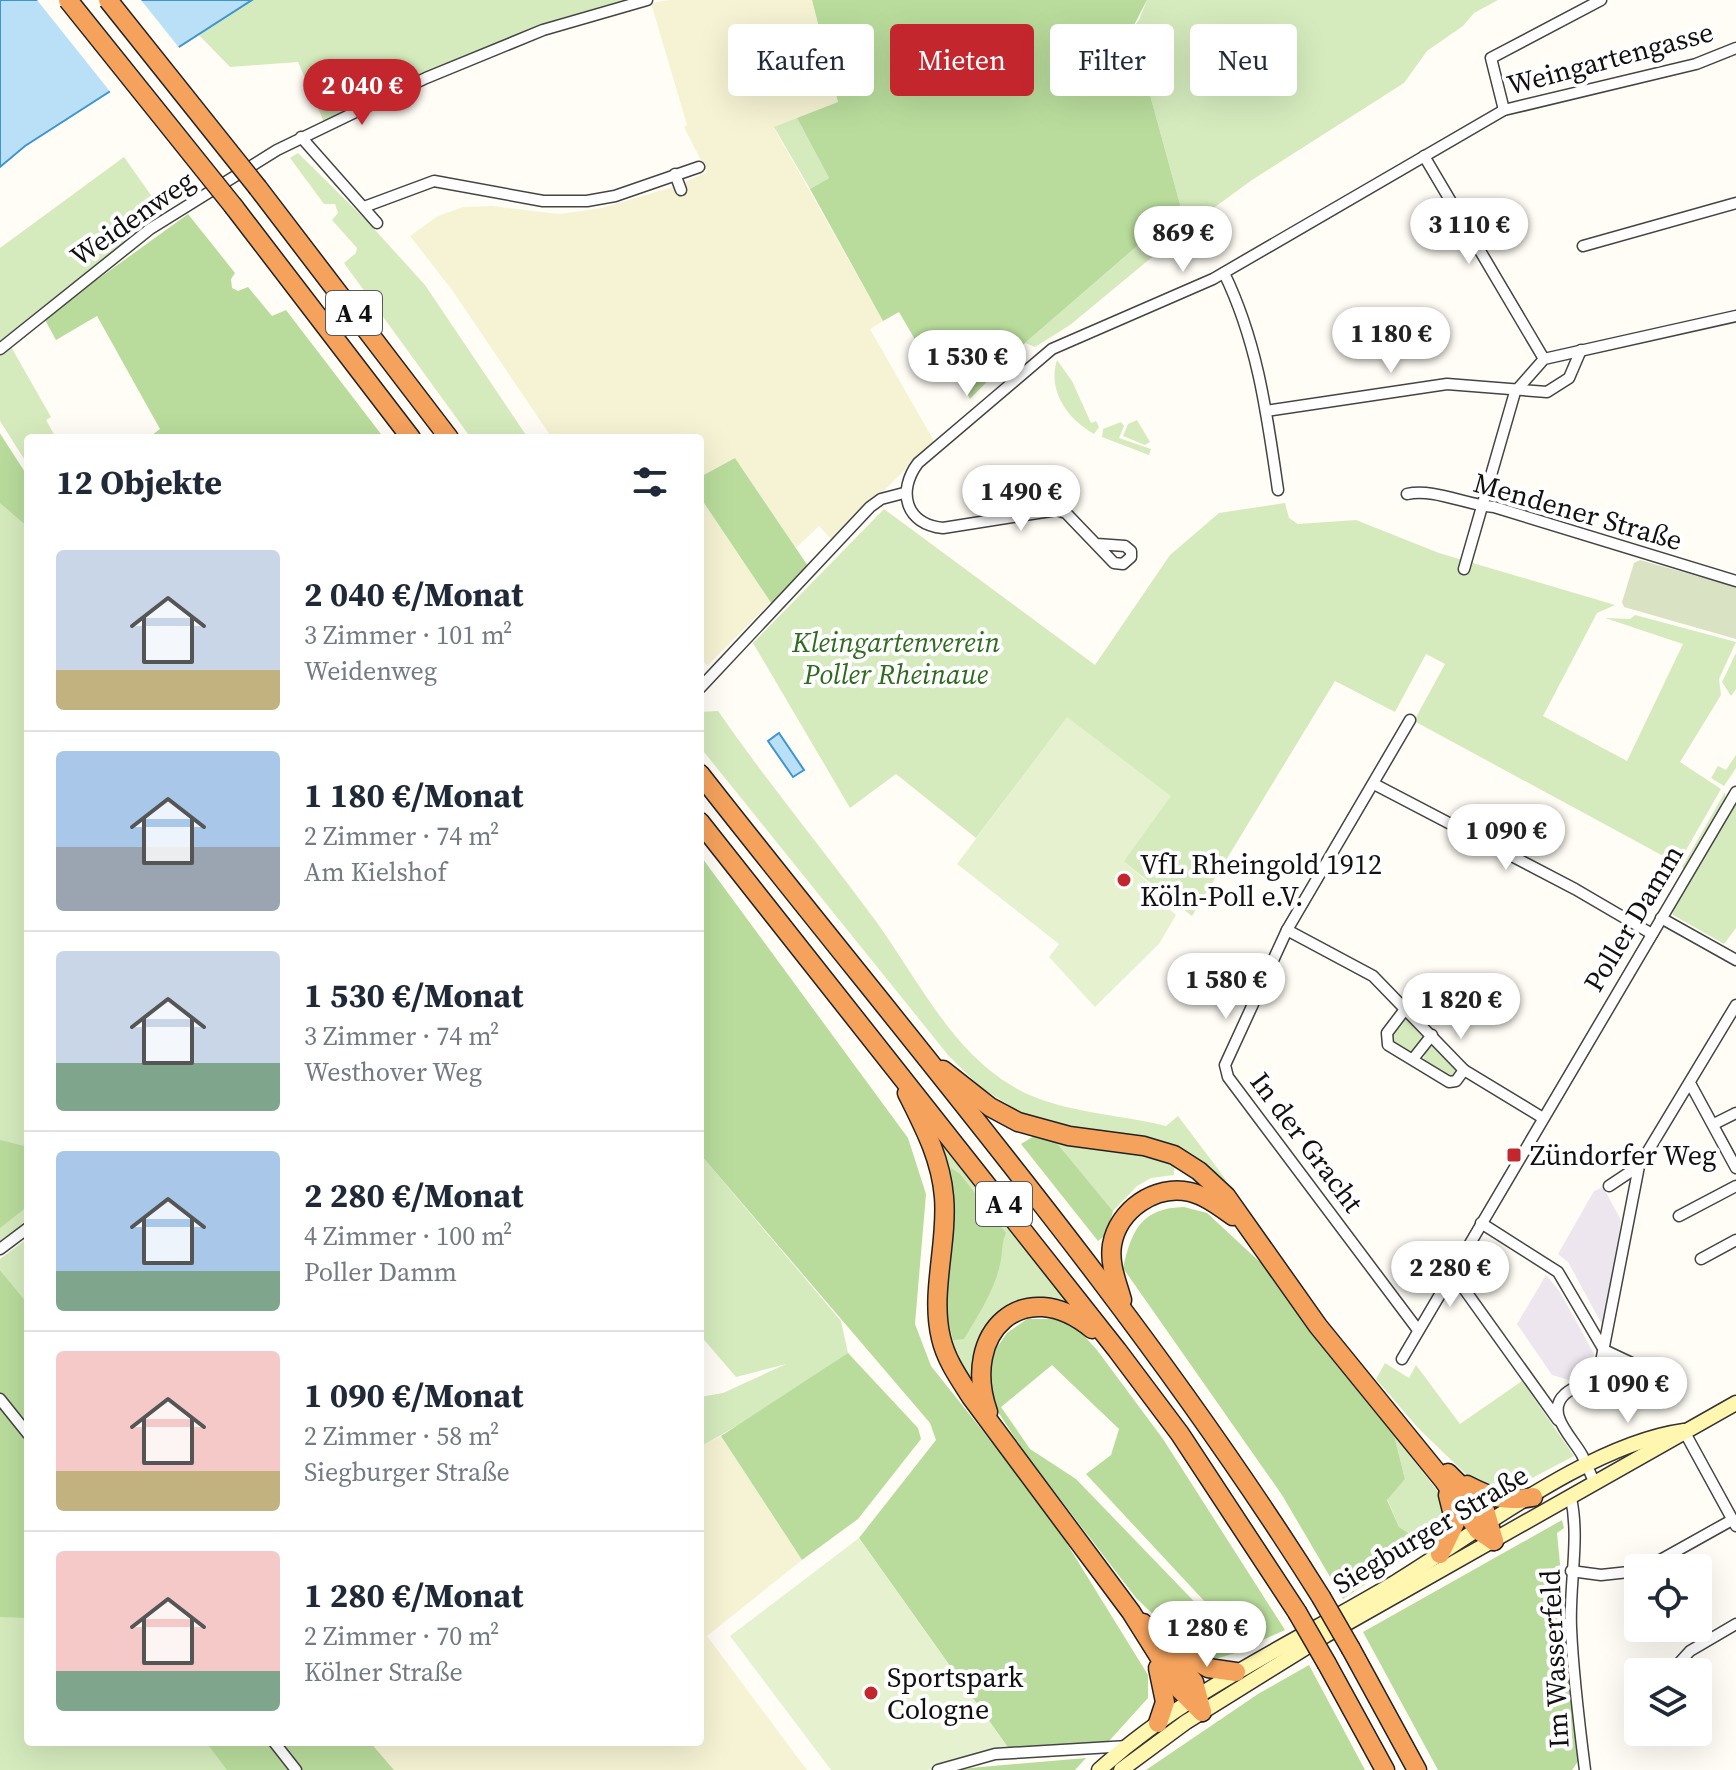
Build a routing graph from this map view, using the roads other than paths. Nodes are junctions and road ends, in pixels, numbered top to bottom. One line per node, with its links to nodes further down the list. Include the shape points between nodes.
1 (68, 0): 23 (highway, A 4, bridge)
2 (108, 0): 24 (highway, A 4, bridge)
3 (647, 0): 7 (street, Weidenweg, via 543,30)
4 (1601, 0): 6 (street, via 1491,58)
5 (1736, 48): 6 (street, Weingartengasse, via 1696,64)
6 (1504, 110): 8 (street, Weingartengasse)
7 (301, 137): 13 (street); 18 (street, Weidenweg, via 150,229)
8 (1424, 156): 16 (street, Weingartengasse); 20 (street)
9 (699, 167): 10 (street)
10 (675, 174): 11 (street); 13 (street, via 615,196 561,202 434,181)
11 (681, 190)
12 (1736, 203): 15 (street)
13 (364, 207): 14 (street)
14 (377, 223)
15 (1583, 246)
16 (1224, 273): 22 (street, via 1249,331); 26 (street, Weingartengasse, via 1073,339 1036,362 918,463)
17 (1736, 316): 19 (street)
18 (0, 349)
19 (1581, 350): 20 (street); 21 (street, via 1576,368 1560,387)
20 (1544, 359): 21 (street)
21 (1515, 392): 22 (street, via 1447,384); 28 (street)
22 (1266, 411): 25 (street)
23 (408, 434)
24 (446, 434)
25 (1278, 490)
26 (904, 493): 29 (street, via 912,514 933,527 1057,510); 32 (street, via 870,507)
27 (1407, 494): 28 (street, Mendener Straße, via 1420,491)
28 (1481, 506): 30 (street); 31 (street, Mendener Straße)
29 (1097, 544)
30 (1464, 569)
31 (1736, 581)
32 (704, 684)
33 (1410, 720): 35 (street, In der Gracht)
34 (704, 779): 45 (highway, A 4)
35 (1374, 784): 39 (street, In der Gracht); 40 (street)
36 (1736, 792): 38 (street, Poller Damm)
37 (704, 827): 46 (highway, A 4)
38 (1661, 918): 40 (street, Poller Damm); 41 (street)
39 (1287, 930): 43 (street, via 1373,976); 66 (street, In der Gracht, via 1225,1072)
40 (1652, 934): 51 (street, Poller Damm)
41 (1736, 960)
42 (1736, 1005): 49 (street)
43 (1406, 1008): 44 (street); 47 (street, via 1387,1033 1388,1045)
44 (1432, 1035): 47 (street); 48 (street)
45 (919, 1051): 58 (highway, via 990,1107 1018,1122 1174,1155 1226,1196); 65 (highway, A 4)
46 (889, 1059): 67 (highway, A 4); 73 (highway, via 938,1163 944,1197 940,1336 948,1361)
47 (1413, 1059): 48 (street, via 1449,1082)
48 (1464, 1070): 51 (street)
49 (1691, 1085): 52 (street); 53 (street)
50 (1736, 1113): 52 (street)
51 (1543, 1118): 59 (street, Poller Damm)
52 (1714, 1124): 54 (street)
53 (1639, 1166): 55 (street); 68 (street)
54 (1736, 1168)
55 (1609, 1186)
56 (1736, 1186): 57 (street)
57 (1679, 1216)
58 (1241, 1221): 65 (highway, via 1190,1192 1152,1195 1135,1206 1119,1225 1112,1246); 78 (highway, via 1318,1326)
59 (1481, 1223): 64 (street, Poller Damm); 68 (street, via 1558,1272)
60 (24, 1231): 62 (street)
61 (1736, 1240): 63 (street)
62 (0, 1249)
63 (1701, 1259)
64 (1452, 1272): 66 (street, Poller Damm); 74 (street)
65 (1126, 1310): 101 (highway, A 4, bridge, via 1321,1597)
66 (1418, 1330): 69 (street, Poller Damm)
67 (1117, 1350): 73 (highway, via 1064,1311 1018,1311 988,1337 981,1357 979,1377); 100 (highway, A 4, bridge, via 1188,1446 1297,1612)
68 (1604, 1350): 71 (street, via 1640,1367); 74 (street, via 1597,1373 1560,1401)
69 (1402, 1359)
70 (0, 1399): 75 (street)
71 (1662, 1402)
72 (1736, 1403): 76 (main road, Siegburger Straße)
73 (992, 1422): 89 (highway)
74 (1562, 1426): 77 (street)
75 (24, 1429)
76 (1684, 1431): 77 (main road, Siegburger Straße, via 1655,1435); 79 (main road, Siegburger Straße); 82 (street)
77 (1587, 1466): 79 (street); 80 (main road, Siegburger Straße)
78 (1451, 1481): 80 (highway, via 1494,1499); 83 (highway); 84 (highway, via 1455,1523)
79 (1595, 1484): 81 (main road, Siegburger Straße)
80 (1533, 1497): 83 (main road, Siegburger Straße)
81 (1571, 1498): 83 (main road, Siegburger Straße); 86 (street, Im Wasserfeld, via 1576,1531)
82 (1734, 1523): 85 (street)
83 (1487, 1531): 84 (main road, Siegburger Straße); 92 (main road, Siegburger Straße, via 1326,1635)
84 (1440, 1554): 91 (main road, Siegburger Straße)
85 (1673, 1554)
86 (1571, 1571): 87 (street); 102 (street, Im Wasserfeld)
87 (1624, 1573)
88 (1736, 1624): 90 (street)
89 (1156, 1645): 91 (highway, via 1215,1671); 92 (highway, via 1194,1682); 93 (highway, via 1165,1695)
90 (1684, 1658)
91 (1236, 1672): 92 (main road, Siegburger Straße)
92 (1197, 1704): 93 (main road); 99 (main road)
93 (1158, 1723): 95 (main road)
94 (277, 1746): 96 (street)
95 (1128, 1746): 97 (street, via 995,1754); 98 (main road)
96 (296, 1770)
97 (938, 1770)
98 (1099, 1770)
99 (1121, 1770)
100 (1385, 1770)
101 (1417, 1770)
102 (1585, 1770)

